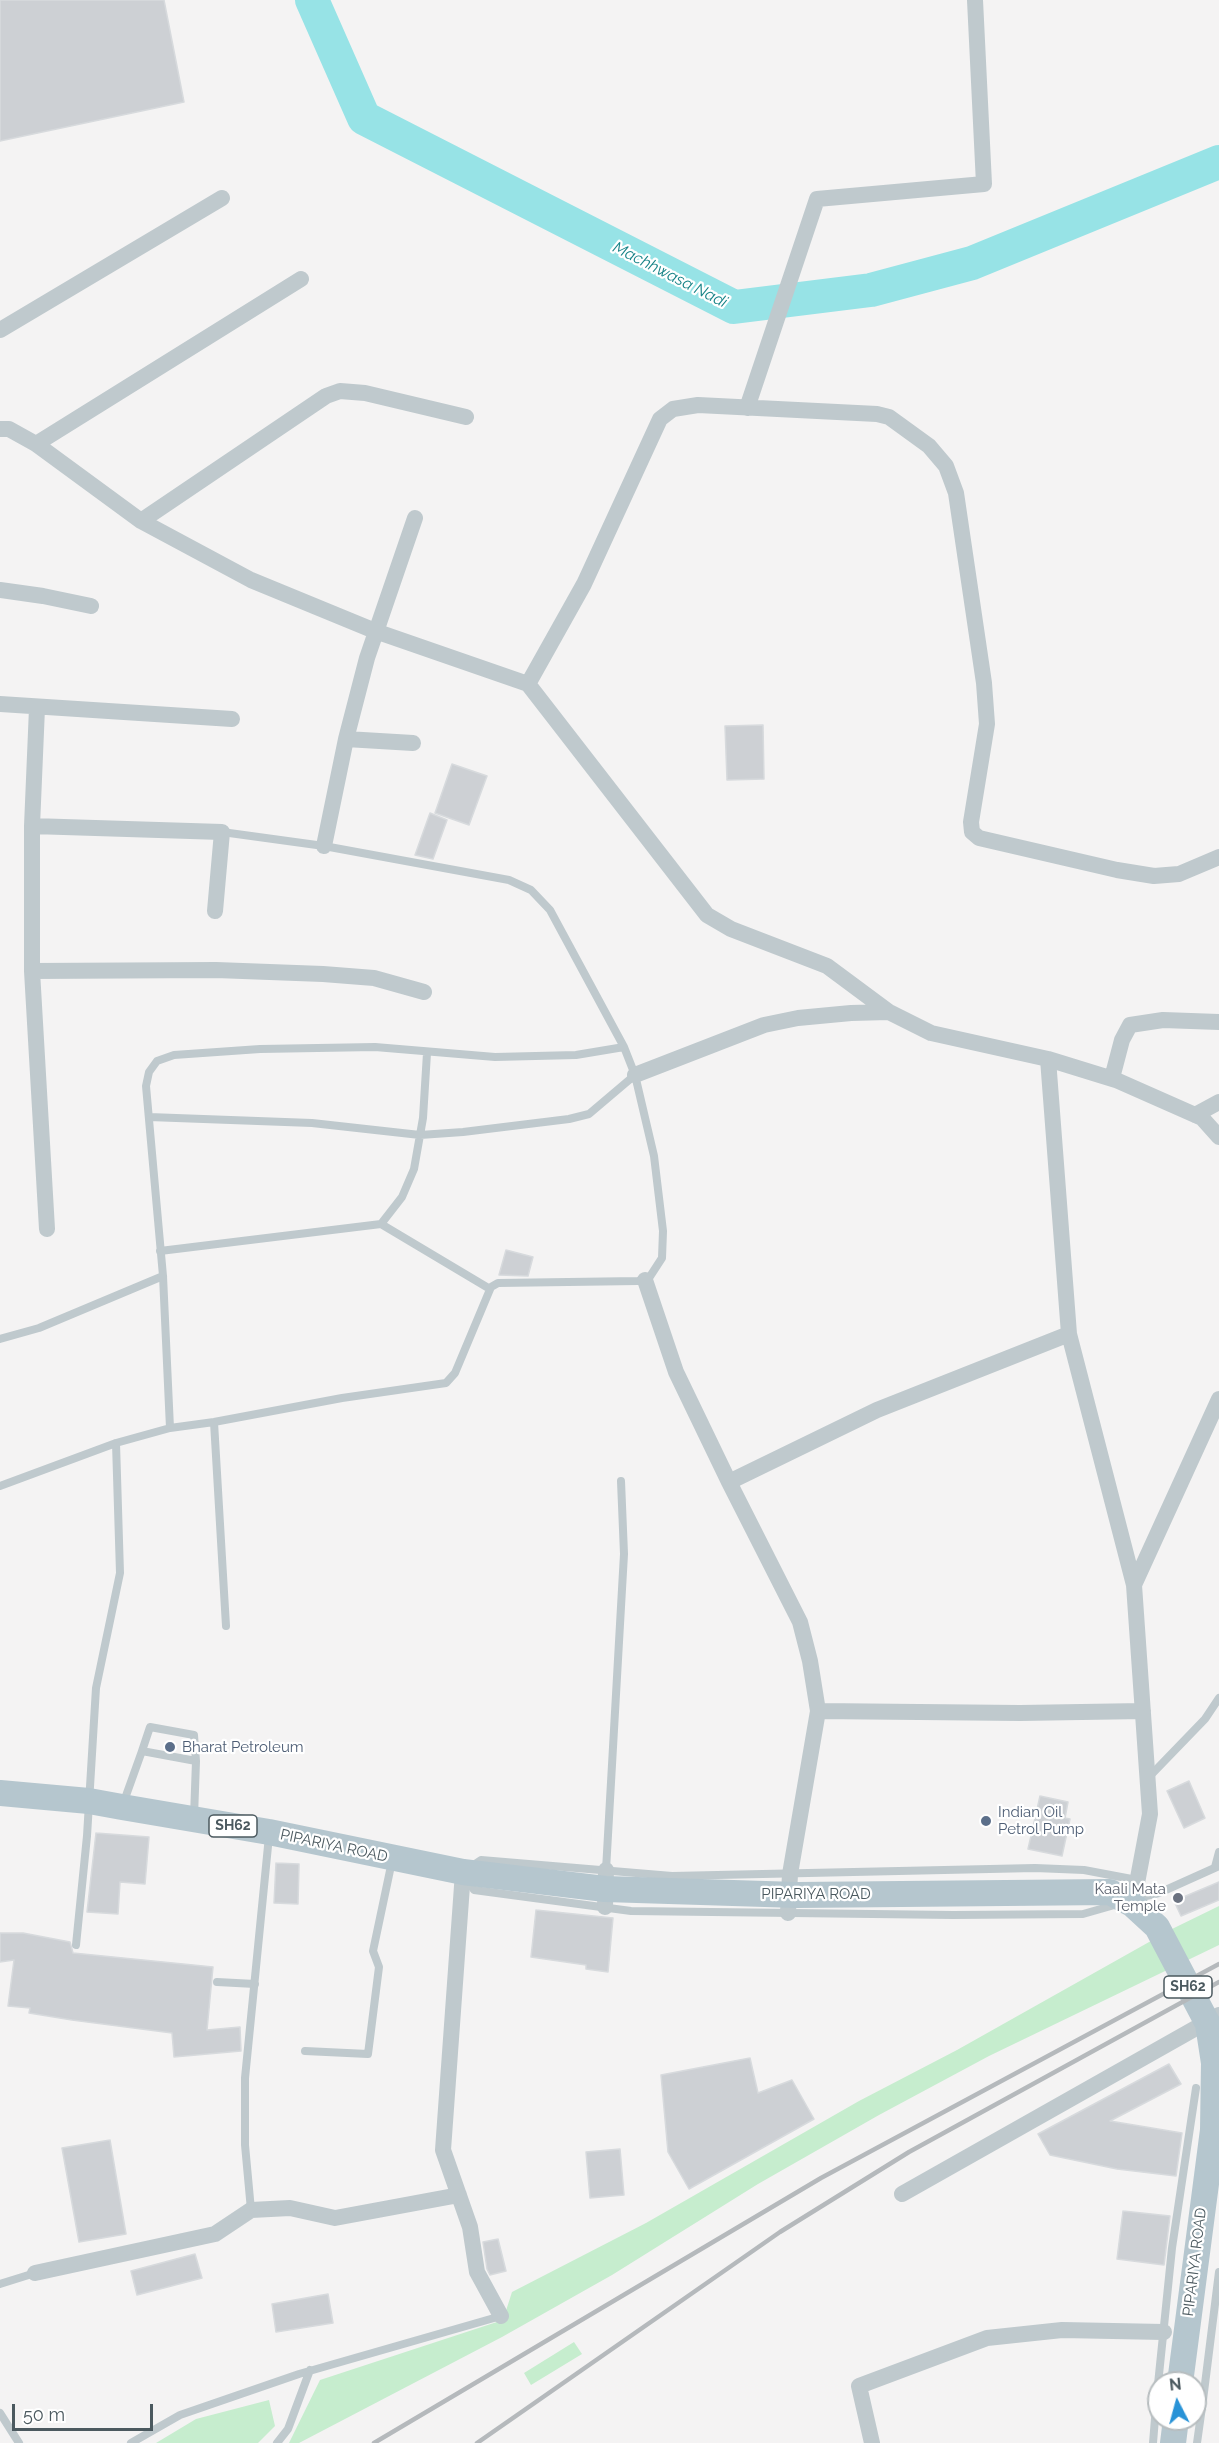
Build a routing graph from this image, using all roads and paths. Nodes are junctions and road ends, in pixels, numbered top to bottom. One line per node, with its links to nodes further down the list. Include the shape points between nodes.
1 (975, 0): 5 (street, via 984,184 818,199)
2 (222, 198): 4 (street)
3 (301, 279): 8 (street)
4 (0, 330)
5 (747, 408): 14 (street, via 698,405 673,409 660,418 584,584); 23 (street, via 889,417 928,446 946,466 956,493 984,683 987,724 971,822 975,836 1155,876 1179,874)
6 (466, 417): 10 (street, via 365,393 340,391 326,396)
7 (3, 424): 8 (street)
8 (36, 444): 10 (street)
9 (415, 518): 13 (street)
10 (141, 521): 13 (street, via 251,580)
11 (0, 590): 12 (street)
12 (91, 606)
13 (375, 631): 14 (street); 18 (street)
14 (528, 684): 27 (street, via 707,915 731,929 827,966)
15 (0, 704): 16 (street)
16 (37, 708): 17 (street); 20 (street)
17 (232, 719)
18 (346, 739): 19 (street); 22 (street)
19 (412, 744)
20 (32, 826): 21 (street); 25 (street)
21 (222, 832): 22 (lane); 24 (street)
22 (324, 846): 29 (lane, via 510,880 531,890 550,910)
23 (1219, 857)
24 (215, 911)
25 (33, 971): 26 (street, via 323,974 375,978); 40 (street)
26 (424, 992)
27 (890, 1012): 31 (street, via 931,1033); 32 (street, via 798,1018 764,1025)
28 (1219, 1022): 33 (street, via 1163,1020 1130,1025)
29 (624, 1047): 30 (lane, via 576,1055 495,1057); 32 (lane)
30 (427, 1053): 36 (lane, via 375,1047 320,1047 174,1055 157,1061 149,1072); 37 (lane)
31 (1048, 1059): 33 (street); 45 (street)
32 (634, 1075): 37 (lane, via 589,1114); 43 (lane, via 654,1156 664,1238 662,1258 656,1271)
33 (1112, 1078): 35 (street)
34 (1219, 1102): 35 (street)
35 (1195, 1115): 38 (street)
36 (149, 1117): 37 (lane, via 312,1123); 41 (lane)
37 (420, 1135): 39 (lane, via 414,1169 402,1197)
38 (1219, 1137)
39 (381, 1224): 41 (lane); 44 (lane)
40 (47, 1229)
41 (160, 1251): 42 (lane)
42 (163, 1276): 46 (lane, via 39,1329); 49 (lane)
43 (645, 1280): 44 (lane, via 498,1283); 52 (street, via 676,1372)
44 (490, 1289): 48 (lane, via 455,1373 446,1383)
45 (1069, 1335): 52 (street, via 877,1410); 54 (street)
46 (0, 1339)
47 (1219, 1399): 54 (street)
48 (214, 1422): 49 (lane); 55 (lane)
49 (170, 1428): 50 (lane)
50 (116, 1443): 53 (lane); 63 (lane, via 120,1573 96,1688)
51 (621, 1481): 73 (lane, via 624,1554)
52 (729, 1482): 57 (street, via 800,1622)
53 (0, 1486)
54 (1134, 1585): 58 (street)
55 (226, 1626)
56 (1219, 1698): 61 (lane, via 1205,1719)
57 (818, 1711): 58 (street); 71 (street)
58 (1143, 1711): 61 (street)
59 (142, 1751): 60 (lane); 60 (lane, via 150,1727 194,1735); 64 (lane)
60 (196, 1761): 65 (lane)
61 (1148, 1779): 72 (street, via 1150,1814)
62 (0, 1793): 63 (main road, PIPARIYA ROAD / SH62)
63 (88, 1801): 64 (main road, PIPARIYA ROAD / SH62); 76 (lane)
64 (122, 1807): 65 (main road, PIPARIYA ROAD / SH62)
65 (194, 1820): 66 (main road, PIPARIYA ROAD / SH62)
66 (269, 1832): 68 (main road, PIPARIYA ROAD / SH62); 78 (lane)
67 (1219, 1852): 69 (lane)
68 (393, 1858): 70 (main road, PIPARIYA ROAD / SH62); 80 (lane, via 373,1951 380,1967 368,2054)
69 (1217, 1867): 74 (lane, via 1159,1893)
70 (463, 1872): 73 (main road, PIPARIYA ROAD / SH62); 83 (street, via 443,2150)
71 (790, 1874): 72 (lane, via 1035,1868 1084,1870); 73 (lane, via 672,1876); 75 (street)
72 (1137, 1880): 74 (street)
73 (605, 1889): 75 (lane, via 631,1911); 92 (main road, PIPARIYA ROAD / SH62, via 797,1895 1110,1892 1132,1904 1157,1927 1208,2024 1215,2063 1213,2130)
74 (1134, 1899): 75 (lane, via 1083,1914)
75 (788, 1913)
76 (76, 1945)
77 (217, 1982): 78 (lane)
78 (255, 1984): 84 (lane, via 246,2078 245,2145)
79 (1219, 2015): 82 (street)
80 (305, 2051)
81 (1196, 2088): 89 (lane)
82 (902, 2194)
83 (459, 2195): 84 (street, via 335,2218 290,2208); 88 (street, via 470,2227 477,2272)
84 (251, 2210): 85 (street, via 215,2234)
85 (35, 2272): 87 (lane)
86 (1219, 2272): 93 (lane)
87 (0, 2284)
88 (501, 2316): 90 (lane)
89 (1164, 2332): 91 (lane); 98 (street, via 1062,2330 987,2338 859,2386)
90 (310, 2370): 96 (lane, via 180,2415); 97 (lane, via 288,2428)
91 (1160, 2371)
92 (1182, 2371)
93 (1203, 2371)
94 (0, 2413): 95 (lane)
95 (19, 2443)
96 (131, 2443)
97 (277, 2443)
98 (872, 2443)

